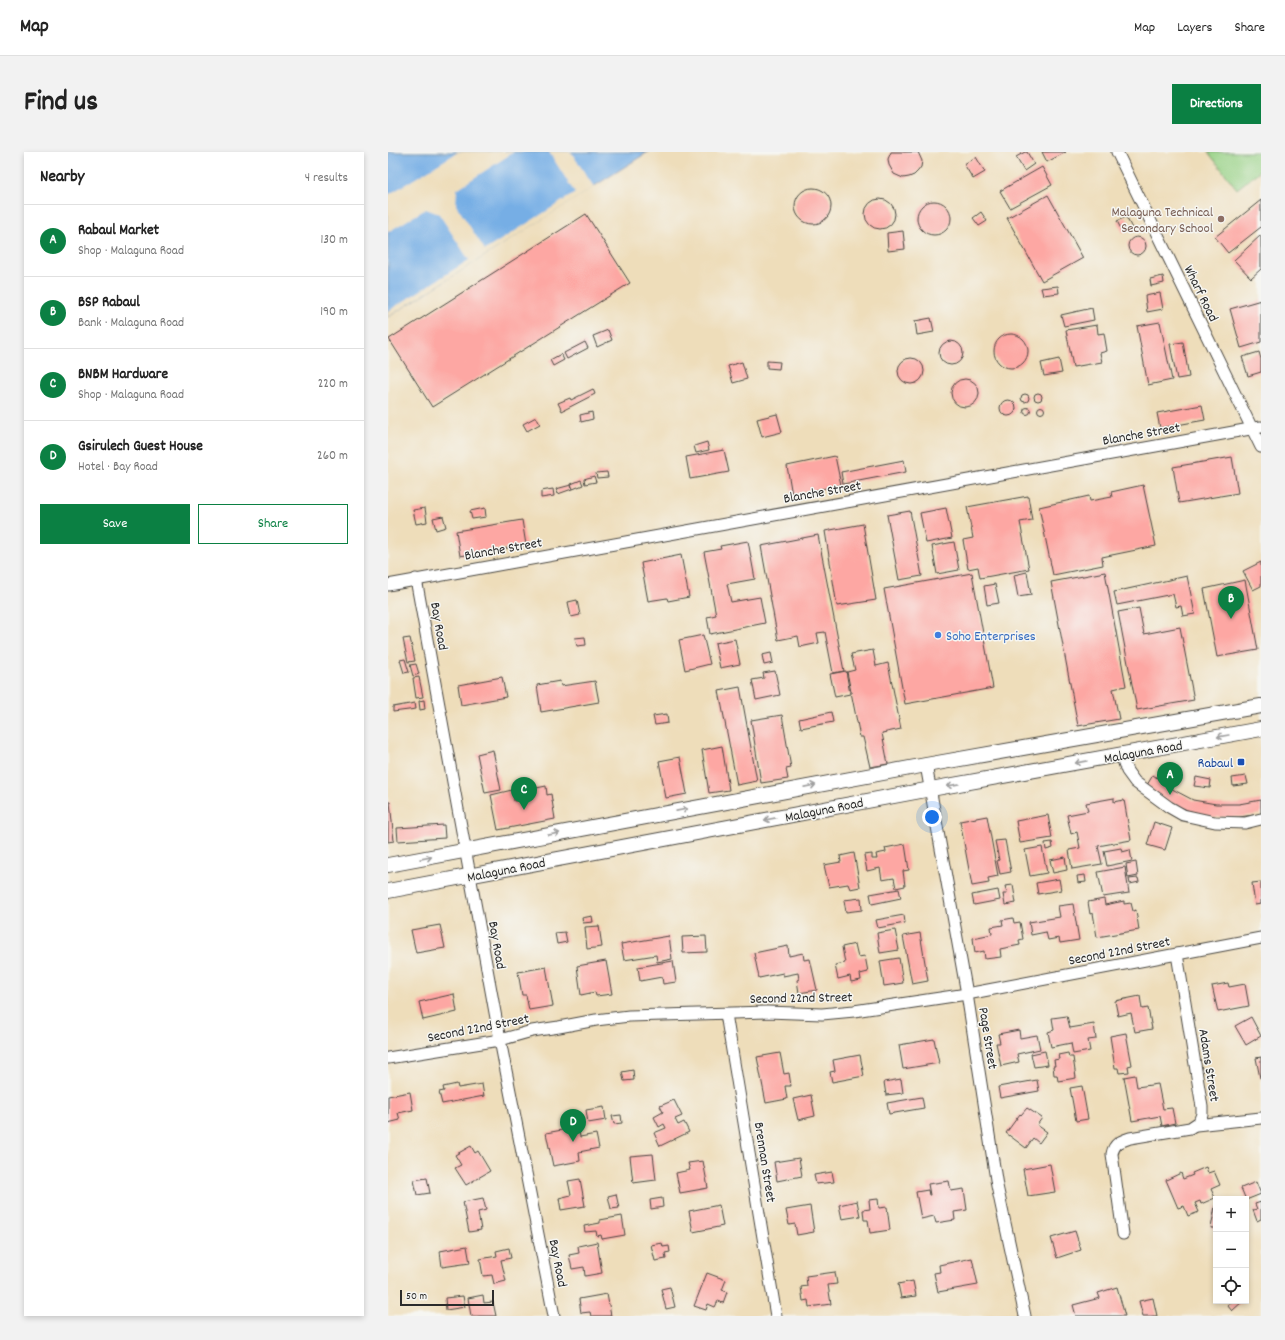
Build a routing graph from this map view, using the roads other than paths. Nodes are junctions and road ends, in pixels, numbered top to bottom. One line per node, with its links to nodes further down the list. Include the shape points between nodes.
1 (1117, 152): 2 (street, Wharf Road)
2 (1256, 428): 3 (street, Wharf Road); 4 (street, Blanche Street)
3 (1261, 447)
4 (416, 579): 5 (street, Blanche Street); 12 (street, Bay Road)
5 (388, 585)
6 (1261, 706): 9 (street, Malaguna Road)
7 (1261, 729): 8 (street, Malaguna Road, one-way to 8)
8 (1121, 755): 10 (street, Malaguna Road, one-way to 10); 11 (street, via 1127,771 1135,782 1183,815 1215,822 1245,823)
9 (926, 765): 10 (street, Page Street); 12 (street, Malaguna Road, one-way to 9)
10 (931, 789): 14 (street, Malaguna Road, one-way to 14); 18 (street, Page Street)
11 (1261, 819)
12 (466, 850): 13 (street, Malaguna Road, one-way to 12); 14 (street, Bay Road)
13 (388, 865)
14 (470, 876): 15 (street, Malaguna Road); 20 (street, Bay Road)
15 (388, 891)
16 (1261, 938): 17 (street, Second 22nd Street)
17 (1177, 954): 18 (street, Second 22nd Street); 23 (street, Adams Street, via 1202,1107 1201,1119)
18 (967, 994): 19 (street, Second 22nd Street, via 839,1013); 27 (street, Page Street, via 997,1186)
19 (726, 1014): 20 (street, Second 22nd Street, via 614,1017 532,1031); 26 (street, Brennan Street)
20 (500, 1040): 21 (street, Second 22nd Street); 25 (street, Bay Road)
21 (388, 1058)
22 (1261, 1118): 23 (street)
23 (1196, 1125): 24 (street, via 1121,1140 1115,1146 1112,1154)
24 (1123, 1234)
25 (554, 1316)
26 (776, 1316)
27 (1025, 1316)

